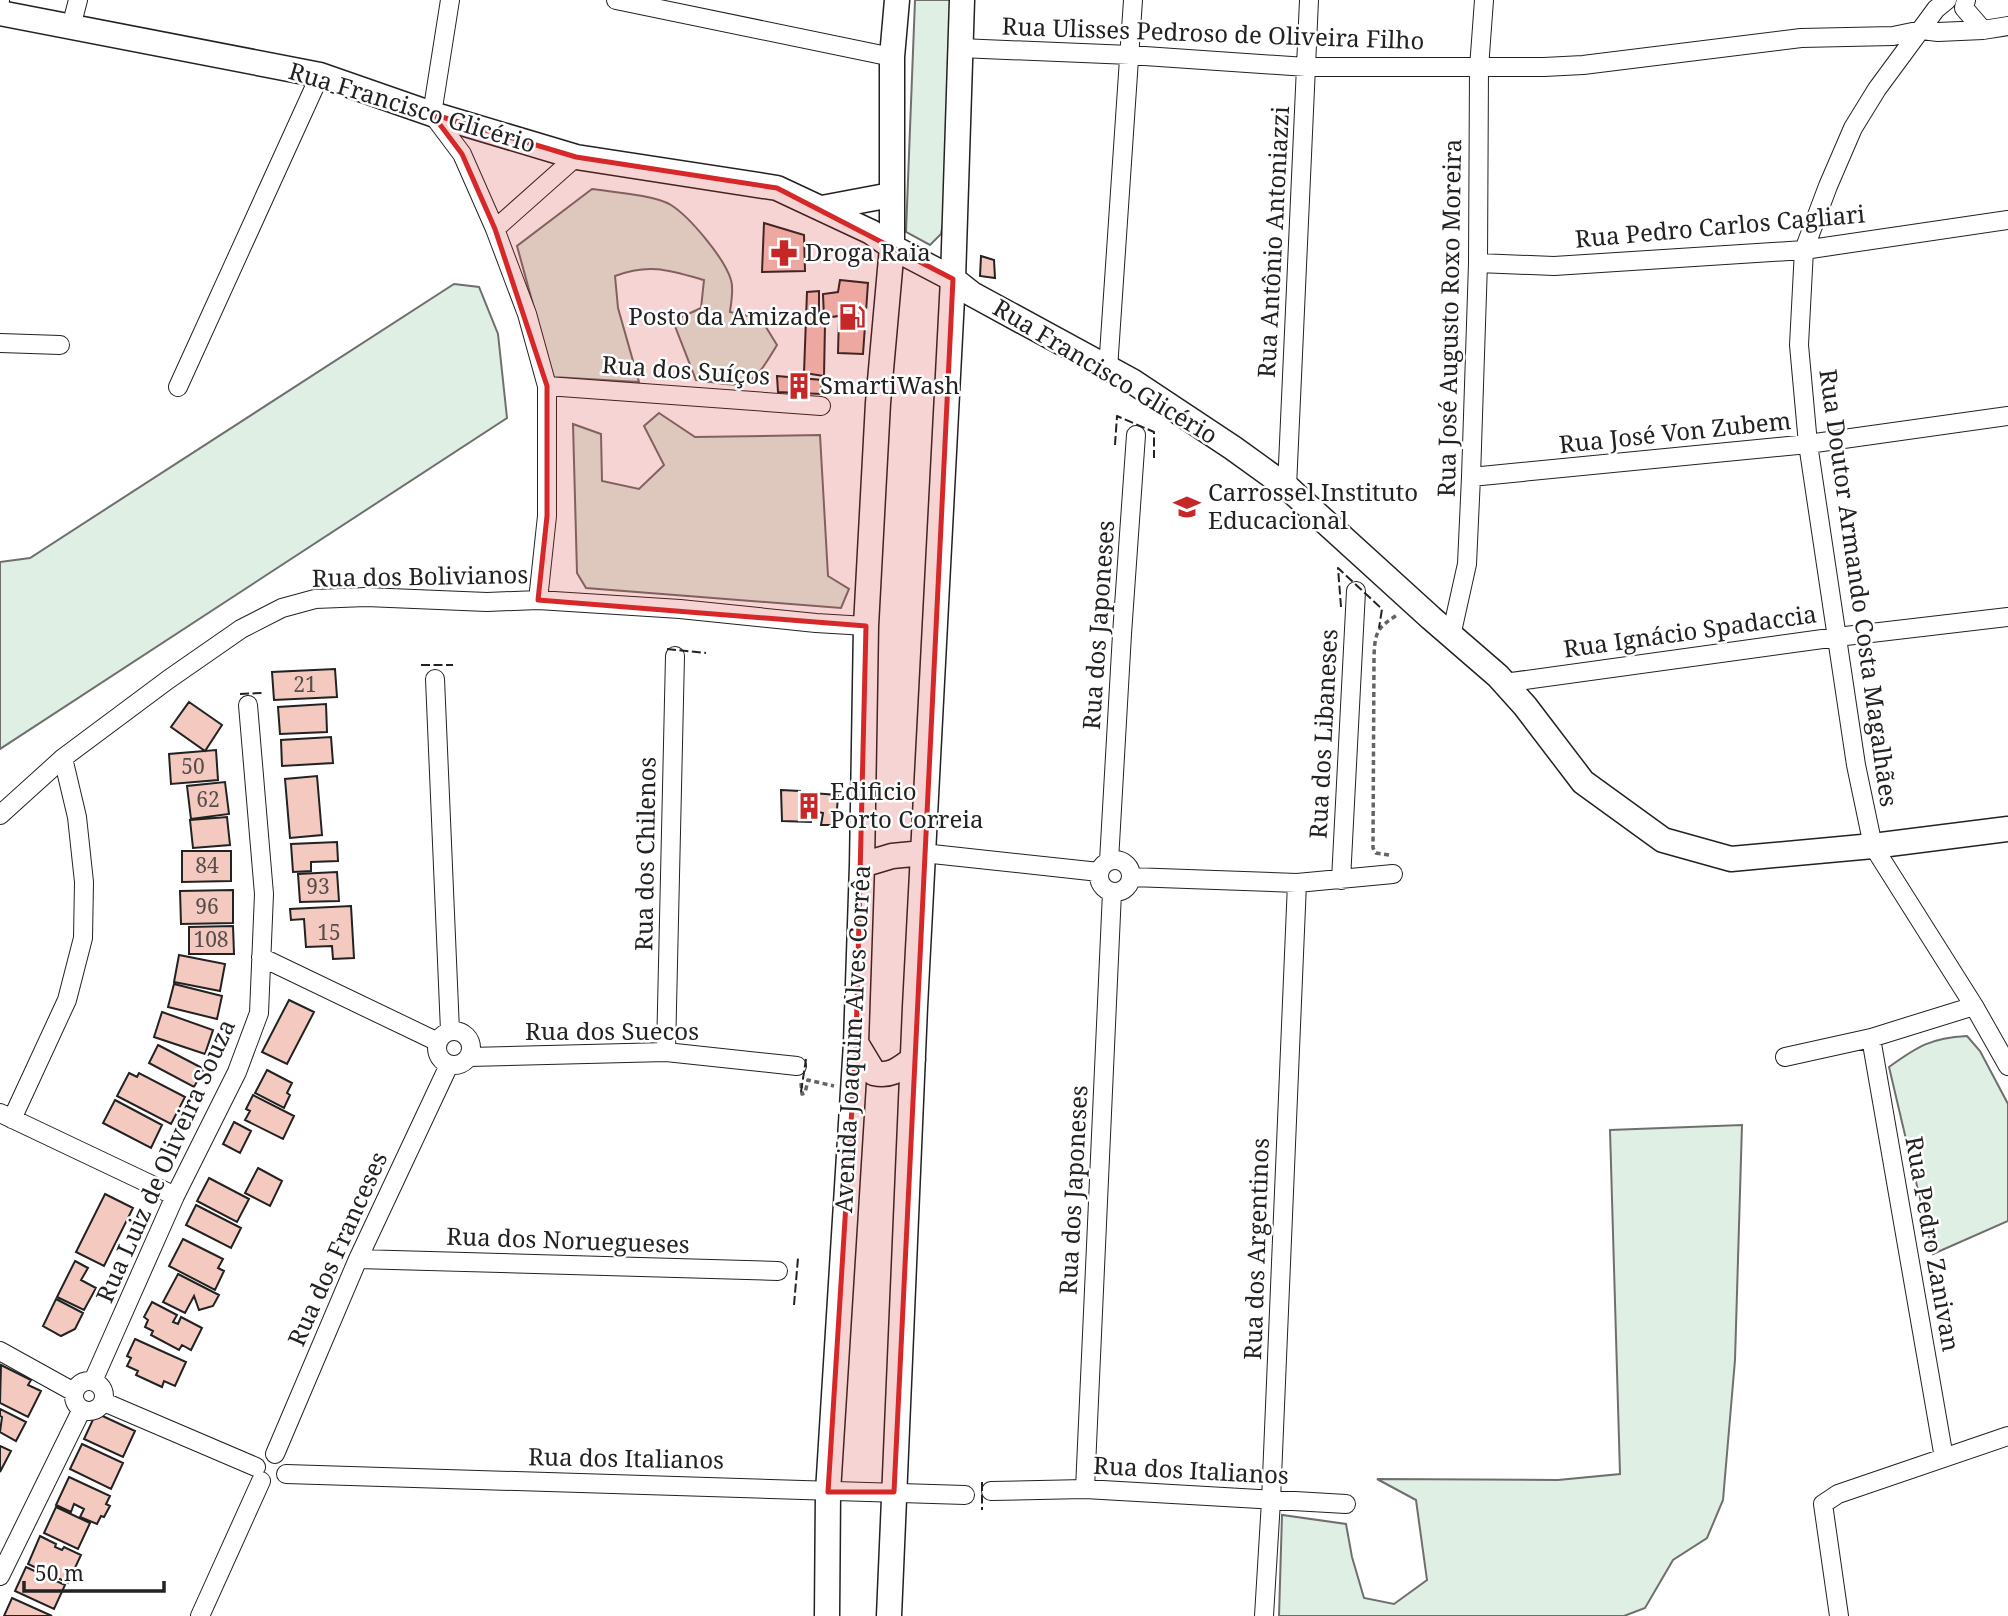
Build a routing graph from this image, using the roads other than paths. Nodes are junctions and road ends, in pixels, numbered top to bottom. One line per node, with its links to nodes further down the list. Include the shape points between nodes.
1 (78, 0): 14 (street)
2 (450, 0): 23 (street)
3 (616, 0): 11 (street)
4 (897, 0): 19 (main road, Avenida Joaquim Alves Corrêa)
5 (962, 0): 17 (main road)
6 (1133, 0): 18 (street)
7 (1309, 0): 20 (street, Rua Antônio Antoniazzi)
8 (1484, 0): 21 (street, Rua José Augusto Roxo Moreira)
9 (1947, 0): 15 (street, Rua Doutor Armando Costa Magalhães)
10 (1966, 0): 16 (street, via 1964,8)
11 (651, 3): 19 (street)
12 (0, 13): 14 (main road, Rua Francisco Glicério)
13 (2008, 26): 16 (street, Rua Ulisses Pedroso de Oliveira Filho)
14 (71, 27): 22 (main road, Rua Francisco Glicério)
15 (1922, 30): 16 (street, Rua Ulisses Pedroso de Oliveira Filho); 21 (street, Rua Ulisses Pedroso de Oliveira Filho, via 1893,36 1801,38 1583,65); 30 (street, Rua Doutor Armando Costa Magalhães, via 1853,128)
16 (1983, 30)
17 (960, 48): 18 (street, Rua Ulisses Pedroso de Oliveira Filho); 32 (main road)
18 (1130, 55): 20 (street, Rua Ulisses Pedroso de Oliveira Filho); 35 (street)
19 (892, 57): 25 (main road, Avenida Joaquim Alves Corrêa)
20 (1306, 67): 21 (street, Rua Ulisses Pedroso de Oliveira Filho); 43 (street, Rua Antônio Antoniazzi)
21 (1479, 68): 31 (street, Rua José Augusto Roxo Moreira)
22 (320, 75): 23 (main road, Rua Francisco Glicério); 37 (street)
23 (432, 114): 24 (main road, Rua Francisco Glicério); 28 (street, via 463,154)
24 (576, 157): 26 (main road, Rua Francisco Glicério, via 777,188); 28 (street)
25 (891, 195): 26 (main road); 29 (main road, Avenida Joaquim Alves Corrêa)
26 (822, 208): 29 (main road, Rua Francisco Glicério)
27 (2008, 220): 30 (street, Rua Pedro Carlos Cagliari)
28 (495, 229): 36 (street, via 527,314)
29 (892, 247): 32 (main road, Rua Francisco Glicério); 47 (main road, Avenida Joaquim Alves Corrêa)
30 (1804, 250): 31 (street, Rua Pedro Carlos Cagliari, via 1554,266); 41 (street, Rua Doutor Armando Costa Magalhães, via 1799,345)
31 (1478, 263): 42 (street, Rua José Augusto Roxo Moreira)
32 (953, 279): 35 (main road, Rua Francisco Glicério); 58 (main road)
33 (0, 343): 34 (street)
34 (60, 345)
35 (1108, 369): 43 (main road, Rua Francisco Glicério, via 1194,421)
36 (547, 386): 38 (street, Rua dos Suíços); 45 (street, via 547,516)
37 (178, 387)
38 (821, 406)
39 (2008, 416): 41 (street, Rua José Von Zubem)
40 (1136, 435): 60 (street, Rua dos Japoneses)
41 (1808, 444): 42 (street, Rua José Von Zubem); 49 (street, Rua Doutor Armando Costa Magalhães)
42 (1471, 477): 48 (street, Rua José Augusto Roxo Moreira, via 1467,564)
43 (1287, 487): 48 (main road, Rua Francisco Glicério)
44 (1356, 592): 63 (street, Rua dos Libaneses)
45 (538, 600): 47 (street, Rua dos Bolivianos); 54 (street, Rua dos Bolivianos, via 366,597 315,599 282,608 230,636)
46 (2008, 617): 49 (street, Rua Ignácio Spadaccia)
47 (866, 626): 59 (main road, Avenida Joaquim Alves Corrêa)
48 (1451, 636): 52 (main road, Rua Francisco Glicério)
49 (1837, 637): 52 (street, Rua Ignácio Spadaccia); 57 (street, Rua Doutor Armando Costa Magalhães)
50 (675, 656): 71 (street, Rua dos Chilenos)
51 (435, 679): 68 (street)
52 (1504, 682): 57 (main road, Rua Francisco Glicério, via 1583,782 1663,840 1731,859)
53 (248, 705): 66 (street, Rua Luiz de Oliveira Souza, via 264,894)
54 (63, 758): 55 (street, Rua dos Bolivianos); 78 (street, via 77,817 83,938 67,1000)
55 (0, 815)
56 (2008, 829): 57 (main road, Rua Francisco Glicério)
57 (1873, 846): 67 (street)
58 (923, 853): 59 (main road); 60 (street); 74 (main road)
59 (862, 865): 70 (main road, Avenida Joaquim Alves Corrêa)
60 (1104, 866): 62 (street, via 1124,863); 65 (street, via 1100,882)
61 (1392, 874): 63 (street)
62 (1131, 877): 64 (street); 65 (street, via 1127,887)
63 (1341, 880): 64 (street)
64 (1297, 883): 97 (street, Rua dos Argentinos)
65 (1112, 892): 92 (street, Rua dos Japoneses)
66 (261, 957): 68 (street); 79 (street, Rua Luiz de Oliveira Souza, via 259,1013 237,1072)
67 (1974, 1006): 69 (street); 77 (street)
68 (444, 1037): 73 (street, via 461,1033 469,1040); 75 (street, via 440,1058)
69 (1871, 1038): 72 (street); 89 (street, Rua Pedro Zanivan)
70 (856, 1043): 74 (main road, via 874,1073 884,1076); 94 (main road, Avenida Joaquim Alves Corrêa)
71 (666, 1052): 73 (street, Rua dos Suecos); 76 (street, Rua dos Suecos)
72 (1785, 1056)
73 (469, 1057): 75 (street)
74 (913, 1059): 95 (main road)
75 (449, 1065): 80 (street, Rua dos Franceses)
76 (797, 1066)
77 (2008, 1066)
78 (6, 1116): 79 (street)
79 (175, 1196): 83 (street, Rua Luiz de Oliveira Souza)
80 (358, 1259): 81 (street, Rua dos Noruegueses); 88 (street, Rua dos Franceses)
81 (778, 1271)
82 (0, 1350): 84 (street)
83 (93, 1381): 84 (street, via 84,1381); 85 (street, via 102,1386)
84 (74, 1392): 86 (street)
85 (104, 1402): 86 (street, via 93,1411); 90 (street)
86 (82, 1409): 99 (street)
87 (2008, 1436): 89 (street)
88 (275, 1454): 90 (street, via 265,1455); 91 (street, via 283,1459)
89 (1944, 1458): 104 (street, via 1838,1494 1823,1504)
90 (259, 1474): 91 (street, via 271,1485); 100 (street)
91 (286, 1474): 94 (street, Rua dos Italianos)
92 (1085, 1489): 93 (street, Rua dos Italianos); 97 (street, Rua dos Italianos)
93 (991, 1491)
94 (828, 1492): 95 (street, Rua dos Italianos); 101 (main road, Avenida Joaquim Alves Corrêa)
95 (894, 1492): 96 (street, Rua dos Italianos); 102 (main road)
96 (965, 1495)
97 (1271, 1501): 98 (street, Rua dos Italianos); 103 (street, Rua dos Argentinos)
98 (1346, 1504)
99 (0, 1576)
100 (200, 1616)
101 (827, 1616)
102 (889, 1616)
103 (1264, 1616)
104 (1839, 1616)

